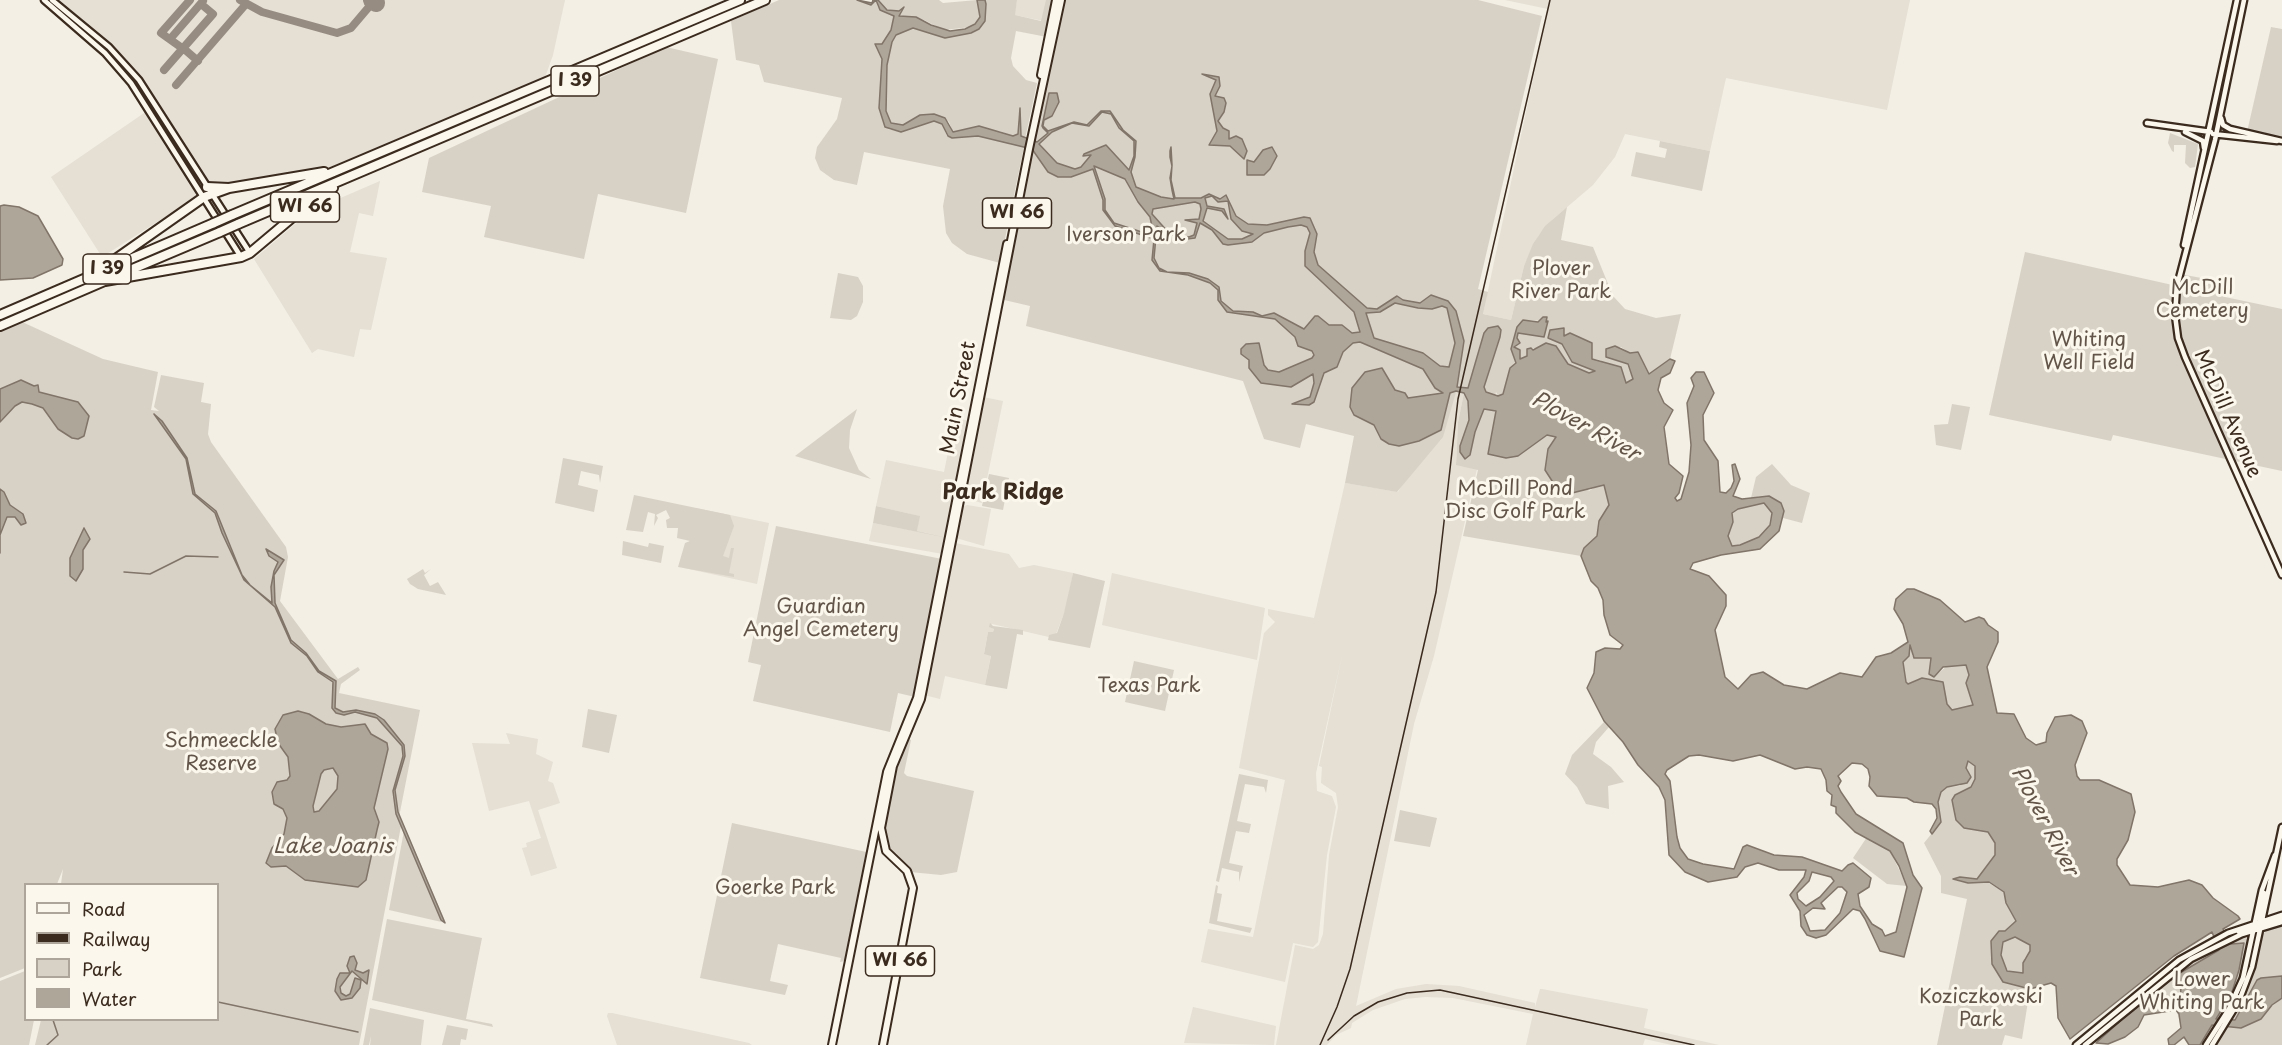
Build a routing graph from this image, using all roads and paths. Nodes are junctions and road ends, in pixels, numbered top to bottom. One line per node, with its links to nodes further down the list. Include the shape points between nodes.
1 (44, 0): 19 (main road, via 112,60)
2 (52, 0): 19 (main road, via 118,56 139,80)
3 (740, 0): 17 (highway, I 39)
4 (765, 0): 18 (highway, I 39)
5 (1060, 0): 13 (main road, Main Street / WI 66); 13 (main road, Main Street / WI 66)
6 (2237, 0): 12 (main road, McDill Avenue)
7 (2244, 0): 8 (main road, McDill Avenue)
8 (2221, 111): 10 (main road, McDill Avenue); 14 (main road, via 2221,122 2227,128)
9 (2147, 123): 12 (main road)
10 (2217, 131): 12 (main road); 14 (main road); 22 (main road, McDill Avenue)
11 (2185, 132): 16 (main road, via 2203,141)
12 (2208, 134): 16 (main road, McDill Avenue)
13 (1029, 139): 15 (main road, Main Street / WI 66)
14 (2282, 141)
15 (1027, 148): 39 (main road, Main Street / WI 66, via 917,698 887,772); 40 (main road, Main Street / WI 66, via 921,699 895,761 881,828 885,847 907,871 913,888)
16 (2204, 154): 22 (main road, McDill Avenue)
17 (343, 168): 19 (highway); 24 (highway, I 39, bridge)
18 (367, 169): 20 (highway, WI 66, via 314,200); 23 (highway, I 39, bridge)
19 (207, 192): 20 (main road); 21 (main road); 24 (highway, via 117,259)
20 (250, 253): 21 (highway)
21 (243, 259): 23 (highway)
22 (2183, 260): 27 (main road, McDill Avenue, via 2175,303 2178,338)
23 (105, 281): 26 (highway, I 39)
24 (58, 289): 25 (highway, I 39)
25 (0, 315)
26 (0, 326)
27 (2282, 574)
28 (2282, 827): 29 (main road)
29 (2277, 853): 30 (main road); 32 (main road, via 2265,881)
30 (2265, 908): 31 (main road); 32 (main road)
31 (2281, 918): 32 (main road)
32 (2259, 925): 33 (main road); 34 (main road); 36 (main road); 37 (main road, via 2243,993)
33 (2242, 934): 34 (main road); 36 (main road, via 2249,936)
34 (2230, 936): 35 (main road)
35 (2215, 943): 41 (main road, via 2170,967); 42 (main road, via 2169,975)
36 (2252, 945): 37 (main road, via 2240,988)
37 (2226, 1018): 38 (main road)
38 (2221, 1027): 43 (main road); 44 (main road)
39 (832, 1045)
40 (883, 1045)
41 (2076, 1045)
42 (2085, 1045)
43 (2206, 1045)
44 (2212, 1045)

